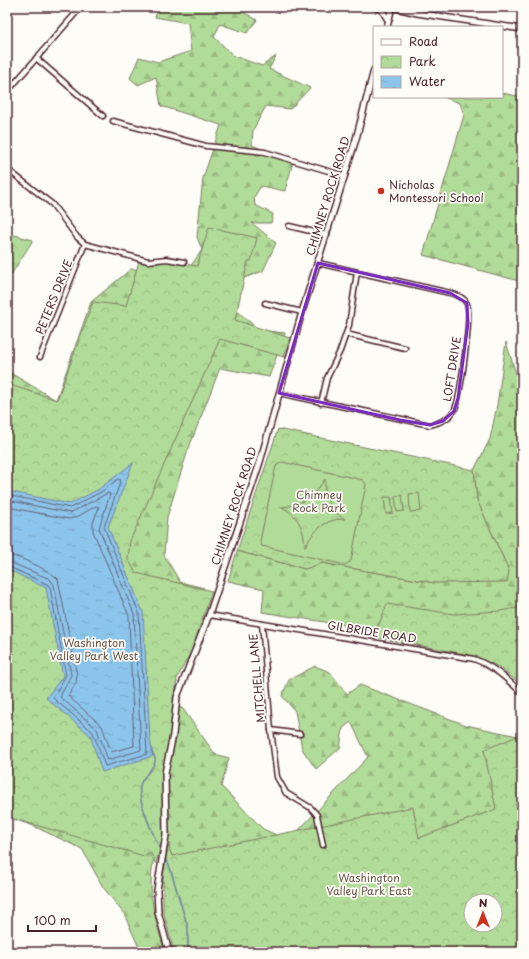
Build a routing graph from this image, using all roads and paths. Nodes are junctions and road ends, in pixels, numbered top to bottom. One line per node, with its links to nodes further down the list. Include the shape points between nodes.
1 (81, 7): 9 (street)
2 (375, 7): 4 (street, via 382,10)
3 (392, 7): 4 (street); 6 (street)
4 (388, 20): 5 (street)
5 (387, 26)
6 (502, 26)
7 (503, 26): 8 (street)
8 (522, 29)
9 (36, 58): 11 (street); 12 (street)
10 (373, 74): 15 (street, CHIMNEY ROCK ROAD)
11 (7, 92)
12 (103, 116)
13 (113, 121): 15 (street, via 206,146 265,152)
14 (7, 170): 18 (street, via 52,204)
15 (345, 176): 17 (street, CHIMNEY ROCK ROAD)
16 (289, 226): 17 (street)
17 (327, 235): 20 (street, CHIMNEY ROCK ROAD)
18 (85, 244): 19 (street, via 148,261 168,259); 26 (street, PETERS DRIVE)
19 (184, 262)
20 (318, 263): 21 (street, LOFT DRIVE); 23 (street, CHIMNEY ROCK ROAD)
21 (357, 272): 24 (street); 28 (street, LOFT DRIVE, via 450,293 460,297 467,304 469,313 458,398 454,411 447,418 430,425)
22 (265, 303): 23 (street)
23 (302, 312): 27 (street, CHIMNEY ROCK ROAD)
24 (346, 334): 25 (street); 28 (street, via 327,378)
25 (405, 348)
26 (40, 357)
27 (279, 393): 28 (street, LOFT DRIVE); 29 (street, CHIMNEY ROCK ROAD, via 260,462)
28 (322, 403)
29 (209, 615): 30 (street, GILBRIDE ROAD); 35 (street, CHIMNEY ROCK ROAD, via 177,697 173,736 165,773 166,835 157,901)
30 (262, 624): 31 (street, GILBRIDE ROAD, via 474,659 500,672); 32 (street, MITCHELL LANE)
31 (522, 693)
32 (271, 730): 33 (street, MITCHELL LANE); 34 (street, MITCHELL LANE, via 280,785 286,793 317,814)
33 (300, 734)
34 (323, 845)
35 (170, 952)

